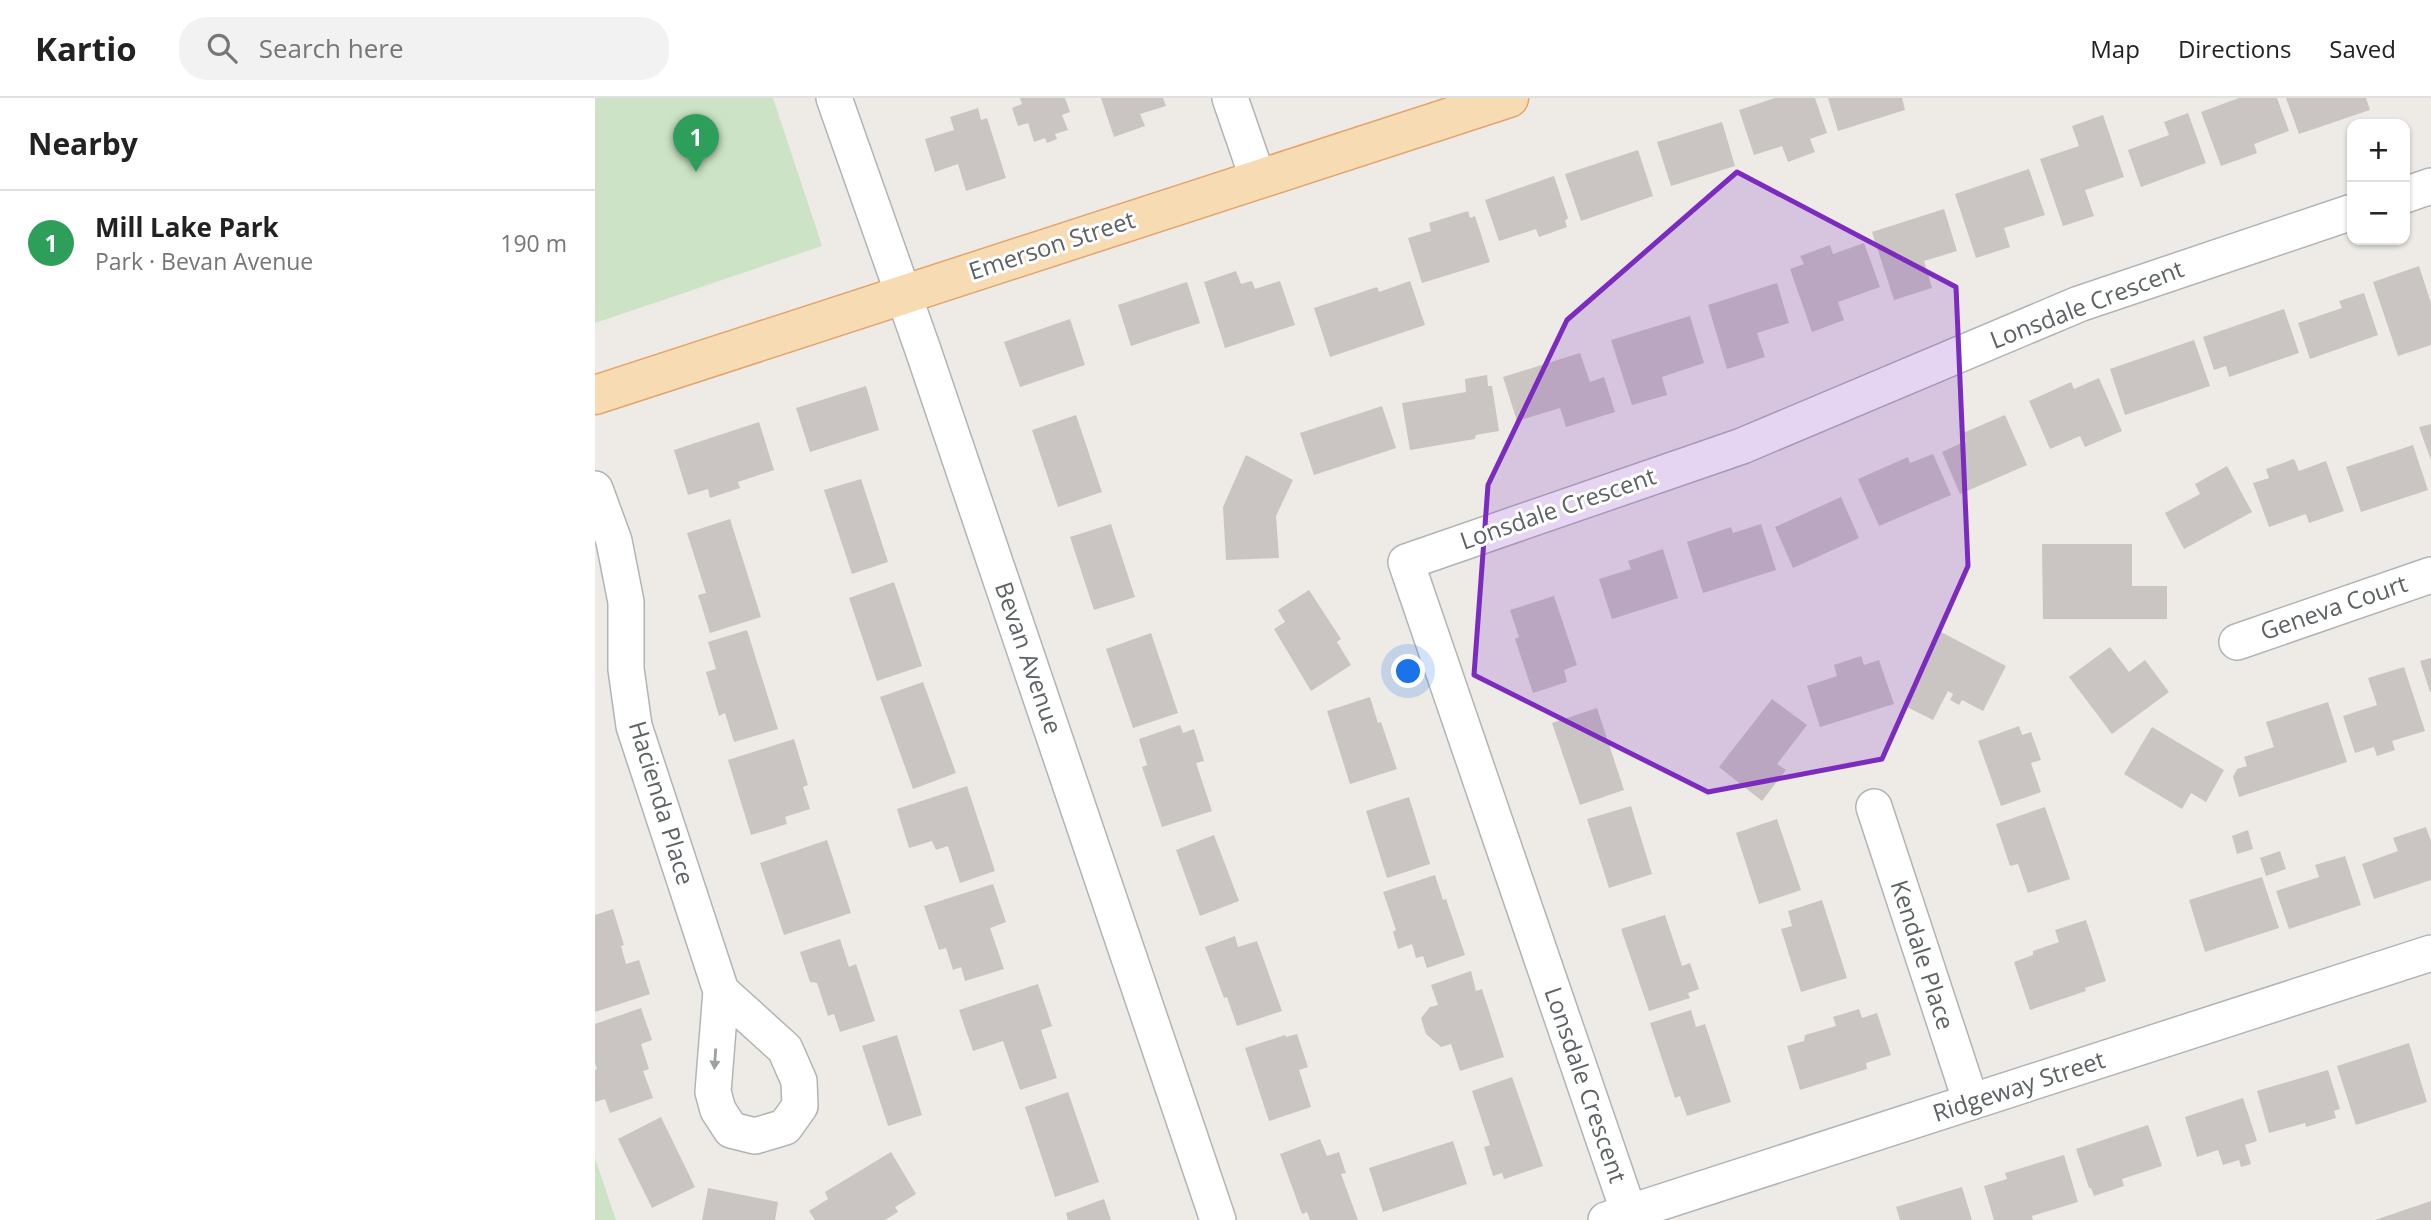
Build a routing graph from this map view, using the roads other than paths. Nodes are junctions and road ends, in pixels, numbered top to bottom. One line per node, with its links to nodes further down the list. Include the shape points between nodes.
1 (834, 98): 8 (street, Bevan Avenue)
2 (1230, 98): 4 (street)
3 (1509, 98): 4 (main road, Emerson Street)
4 (1258, 179): 8 (main road, Emerson Street)
5 (2431, 186): 6 (street)
6 (2410, 193)
7 (2347, 214): 17 (street, Lonsdale Crescent, via 2079,304 1742,446 1406,562)
8 (904, 295): 9 (main road, Emerson Street); 18 (street, Bevan Avenue)
9 (595, 395)
10 (595, 489): 15 (street, Hacienda Place, via 614,541 626,602 626,669 634,726)
11 (2431, 575): 12 (street, Geneva Court)
12 (2237, 642)
13 (1874, 807): 16 (street, Kendale Place)
14 (2431, 953): 16 (street, Ridgeway Street)
15 (721, 991)
16 (1971, 1102): 17 (street, Ridgeway Street)
17 (1617, 1216)
18 (1218, 1220)

